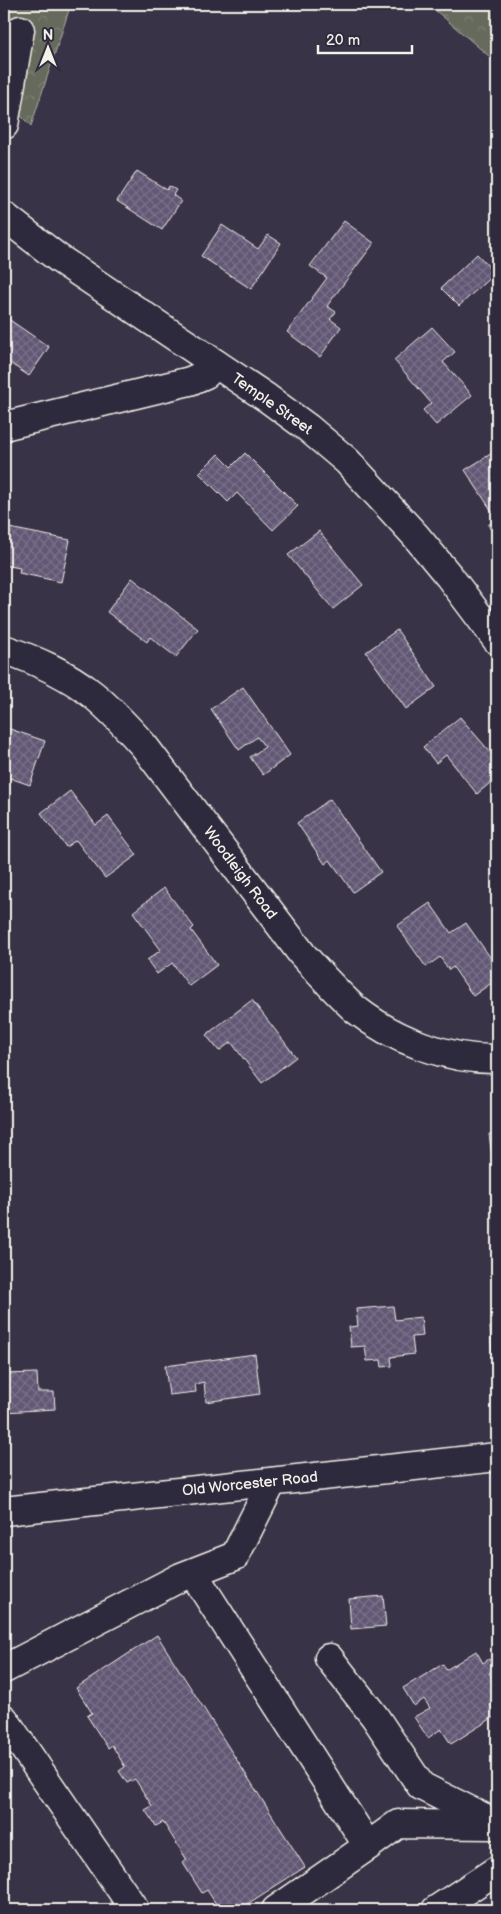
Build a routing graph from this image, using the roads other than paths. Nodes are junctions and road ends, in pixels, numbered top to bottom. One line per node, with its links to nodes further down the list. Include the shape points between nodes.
1 (20, 30): 2 (main road)
2 (4, 126)
3 (4, 216): 4 (main road, Temple Street, via 58,258)
4 (216, 364): 5 (main road, via 206,374 190,381); 6 (main road, Temple Street, via 308,428 347,461 415,535)
5 (4, 426)
6 (497, 640)
7 (4, 648): 8 (main road, Woodleigh Road, via 64,675 93,694 118,718 144,746 302,954 356,1009 411,1041 445,1053 483,1060)
8 (497, 1059)
9 (497, 1457): 10 (main road, Old Worcester Road)
10 (272, 1482): 11 (main road, Old Worcester Road); 12 (main road, via 235,1556)
11 (4, 1511)
12 (193, 1572): 14 (main road); 17 (main road)
13 (329, 1658): 16 (main road, via 375,1717 421,1786)
14 (4, 1669)
15 (4, 1719): 19 (main road)
16 (497, 1825): 17 (main road, via 398,1824)
17 (368, 1846): 20 (main road)
18 (497, 1870): 21 (main road)
19 (135, 1910)
20 (276, 1910)
21 (436, 1910)

